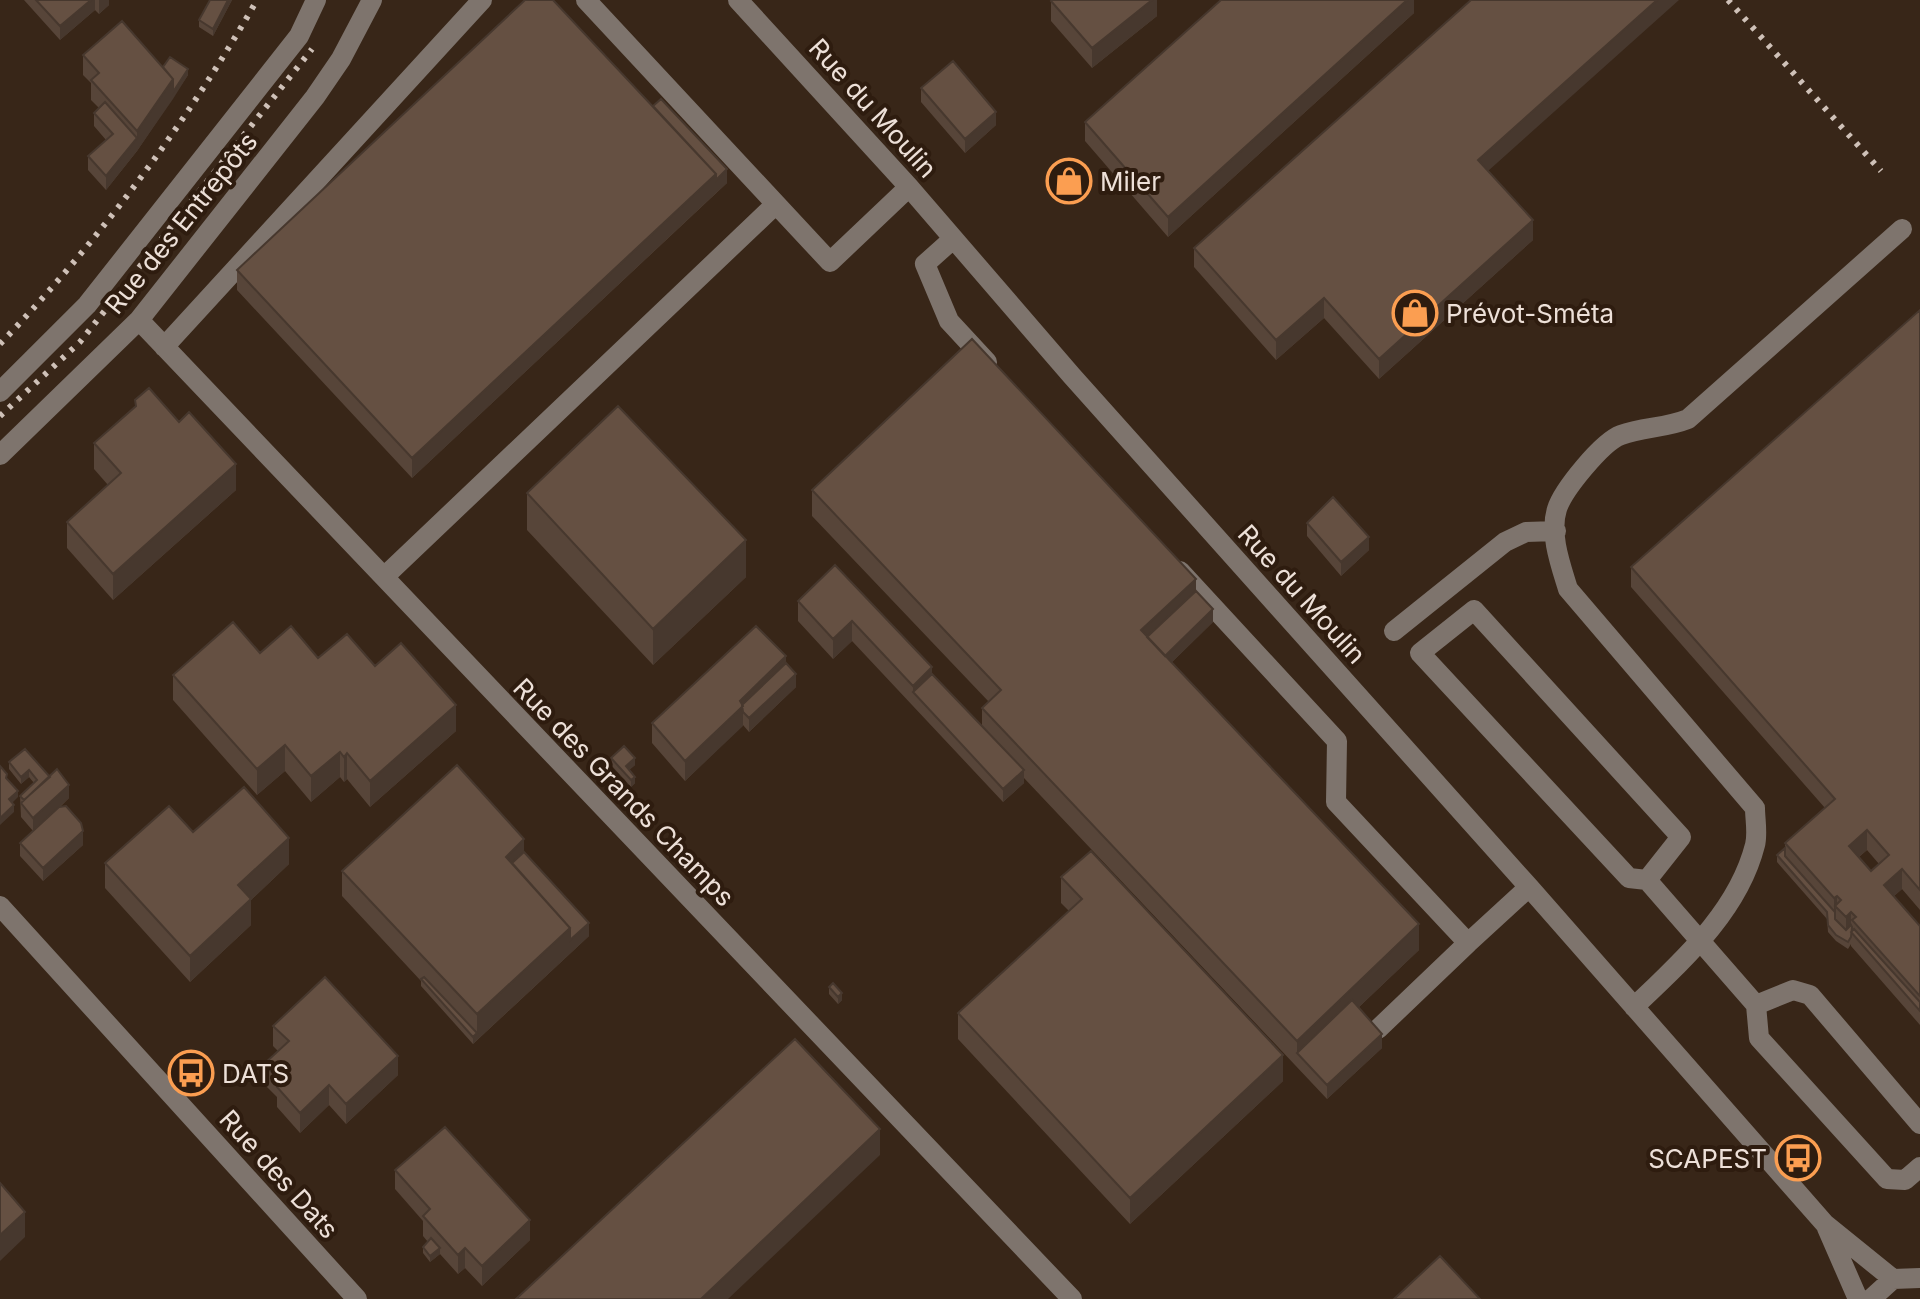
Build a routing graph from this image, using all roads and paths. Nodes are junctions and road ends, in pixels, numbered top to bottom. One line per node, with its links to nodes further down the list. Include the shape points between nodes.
1 (316, 0): 13 (street, via 299,36 87,305)
2 (372, 0): 10 (street, Rue des Entrepôts, via 315,97)
3 (482, 0): 11 (street)
4 (586, 0): 7 (street)
5 (738, 0): 6 (street, Rue du Moulin)
6 (909, 187): 7 (street, via 830,262); 9 (street, Rue du Moulin)
7 (776, 204): 17 (street)
8 (1902, 229): 15 (street, via 1688,419 1619,436 1591,459 1556,510)
9 (953, 239): 12 (street, via 925,264 949,321); 20 (street, Rue du Moulin)
10 (139, 320): 11 (street, Rue des Grands Champs); 14 (street, Rue des Entrepôts)
11 (164, 347): 17 (street, Rue des Grands Champs)
12 (1003, 379)
13 (0, 392)
14 (0, 455)
15 (1556, 531): 18 (street, via 1526,532 1505,542); 22 (street, via 1568,589 1755,808 1756,842 1746,869 1718,921)
16 (1164, 554): 23 (street, via 1337,741 1336,802)
17 (384, 577): 33 (street, Rue des Grands Champs)
18 (1394, 631)
19 (1647, 880): 19 (street, via 1681,837 1474,610 1420,653 1629,878); 22 (street)
20 (1529, 887): 23 (street); 25 (street, Rue du Moulin)
21 (0, 906): 32 (street, Rue des Dats)
22 (1700, 941): 24 (street); 25 (street)
23 (1468, 943): 26 (street)
24 (1756, 1005): 27 (street, via 1793,990 1810,995); 28 (street, via 1759,1038 1887,1179 1905,1180)
25 (1634, 1007): 29 (street, Rue du Moulin)
26 (1378, 1029)
27 (1920, 1124)
28 (1920, 1167)
29 (1825, 1224): 31 (street, Rue du Moulin); 34 (street, Rue du Moulin)
30 (1920, 1278): 31 (street)
31 (1893, 1279): 35 (street)
32 (357, 1299)
33 (1072, 1299)
34 (1858, 1299)
35 (1871, 1299)

